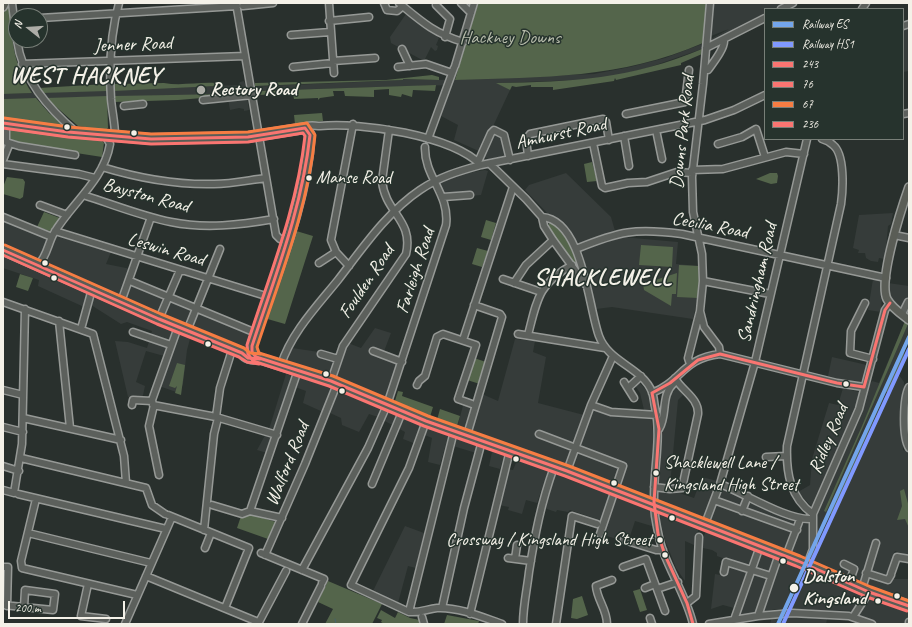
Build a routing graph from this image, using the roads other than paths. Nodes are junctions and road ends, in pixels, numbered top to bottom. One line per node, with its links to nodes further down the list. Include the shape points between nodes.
1 (5, 3): 13 (main road)
2 (119, 3): 16 (street)
3 (273, 3): 11 (street)
4 (328, 3): 19 (street)
5 (384, 3): 10 (street, via 386,10 397,11)
6 (461, 3): 15 (street)
7 (474, 3): 15 (street)
8 (710, 3): 27 (street, Downs Park Road)
9 (792, 3): 14 (street)
10 (401, 4): 23 (street, via 424,24)
11 (239, 5): 16 (street); 29 (street)
12 (436, 5): 23 (street, via 450,19)
13 (3, 7)
14 (783, 8)
15 (471, 14): 25 (street)
16 (116, 15): 18 (street); 31 (street)
17 (369, 17): 19 (street)
18 (48, 18)
19 (329, 21): 21 (street)
20 (764, 21): 24 (street)
21 (330, 32): 22 (street); 32 (street)
22 (291, 35)
23 (445, 37): 25 (street)
24 (724, 40): 27 (street); 39 (street, via 710,68)
25 (463, 42): 37 (street)
26 (18, 48): 33 (street)
27 (706, 48): 39 (street, Downs Park Road)
28 (402, 50): 34 (street)
29 (245, 56): 31 (street, Jenner Road); 41 (street)
30 (375, 58): 32 (street)
31 (109, 61): 33 (street, Jenner Road); 45 (street)
32 (333, 62): 35 (street); 40 (street)
33 (22, 64): 54 (street, via 42,99)
34 (410, 66): 36 (street); 37 (street, via 426,64)
35 (293, 67)
36 (398, 67)
37 (454, 69): 59 (street)
38 (689, 70): 46 (street, via 685,102)
39 (704, 70): 47 (street, Downs Park Road)
40 (334, 73)
41 (252, 94): 43 (street); 56 (street)
42 (764, 95): 47 (street, Amhurst Road, via 734,110)
43 (203, 100)
44 (143, 104): 45 (street)
45 (111, 107): 55 (street)
46 (626, 114)
47 (698, 122): 53 (street, Amhurst Road); 78 (street, Downs Park Road)
48 (5, 124): 54 (highway); 63 (street)
49 (353, 124): 50 (street); 52 (street); 105 (street, via 332,240)
50 (315, 126): 51 (street); 57 (street)
51 (302, 128): 56 (highway); 57 (highway)
52 (389, 130): 59 (street); 88 (street, Foulden Road, via 382,181 386,198)
53 (656, 130): 58 (street, Amhurst Road); 71 (street)
54 (77, 133): 55 (highway)
55 (111, 133): 56 (highway, via 189,139); 77 (street)
56 (259, 135): 80 (street)
57 (310, 135): 98 (highway, via 309,151)
58 (624, 136): 60 (street, Amhurst Road); 76 (street)
59 (428, 139): 74 (street)
60 (609, 140): 64 (street, Amhurst Road); 69 (street, via 606,122 603,119 530,134 526,139)
61 (807, 140): 67 (street, Sandringham Road)
62 (824, 140): 110 (street, via 834,145 838,151 842,175 841,204)
63 (7, 142): 68 (street); 73 (street, via 9,145)
64 (592, 143): 69 (street, Amhurst Road); 78 (street, via 604,188 647,182 680,172)
65 (718, 144): 70 (street, via 742,137 756,129)
66 (425, 147): 81 (street, Farleigh Road, via 426,163)
67 (804, 154): 70 (street, via 789,152); 106 (street, Sandringham Road)
68 (75, 155)
69 (528, 156): 72 (street, Amhurst Road)
70 (765, 158): 78 (street, via 717,170)
71 (662, 159)
72 (510, 160): 74 (street, via 504,135 494,130); 75 (street, Amhurst Road)
73 (5, 162): 79 (street)
74 (480, 164): 75 (street, Amhurst Road); 81 (street, Amhurst Road)
75 (490, 164): 82 (street)
76 (629, 166)
77 (102, 167): 79 (street); 80 (street, via 178,183 225,184)
78 (692, 172): 99 (street, Downs Park Road, via 693,212)
79 (95, 178): 84 (street)
80 (266, 178): 93 (street)
81 (434, 181): 86 (street, Farleigh Road); 88 (street, Amhurst Road)
82 (513, 187): 92 (street); 132 (street)
83 (909, 187): 97 (main road)
84 (83, 195): 89 (street); 91 (street, Bayston Road)
85 (470, 195): 86 (street)
86 (443, 198): 161 (street, Farleigh Road, via 448,217 446,225)
87 (40, 204): 89 (street)
88 (394, 212): 112 (street, Amhurst Road); 159 (street, Foulden Road, via 403,222 406,231 406,254 349,336)
89 (67, 215): 96 (street)
90 (3, 217): 96 (street, Leswin Road)
91 (151, 217): 93 (street, Bayston Road, via 213,226); 107 (street)
92 (542, 218): 94 (street); 95 (street)
93 (274, 219): 98 (street, via 277,238)
94 (551, 219): 95 (street); 103 (street, via 561,227)
95 (544, 226): 101 (street)
96 (54, 234): 107 (street, Leswin Road); 111 (street)
97 (894, 235): 100 (street); 116 (main road)
98 (288, 236): 126 (highway)
99 (699, 238): 103 (street, Cecilia Road, via 657,231 635,231 618,233); 106 (street, Cecilia Road); 119 (street, Downs Park Road)
100 (909, 238)
101 (553, 240): 113 (street); 120 (street, via 526,265)
102 (220, 249): 115 (street)
103 (576, 249): 109 (street)
104 (3, 250): 111 (highway)
105 (336, 252): 108 (street); 112 (street)
106 (780, 256): 110 (street, Cecilia Road); 124 (street, Sandringham Road)
107 (138, 257): 114 (street, Leswin Road); 118 (street)
108 (319, 263)
109 (582, 264): 113 (street); 121 (street)
110 (828, 265): 116 (street, Cecilia Road); 166 (street)
111 (38, 266): 123 (highway)
112 (349, 266): 164 (street, Amhurst Road, via 300,329 287,349)
113 (572, 266): 121 (street); 122 (street, via 554,276)
114 (180, 270): 115 (street, Leswin Road); 125 (street)
115 (208, 277): 126 (street, Leswin Road); 133 (street)
116 (886, 278): 131 (main road, via 886,294)
117 (503, 279): 120 (street)
118 (130, 281): 125 (street); 128 (street)
119 (704, 281): 124 (street); 135 (street, Downs Park Road)
120 (514, 283): 122 (street)
121 (585, 284): 151 (street)
122 (541, 292): 147 (street)
123 (91, 293): 128 (highway); 142 (street)
124 (770, 294): 162 (street, Sandringham Road)
125 (169, 297): 133 (street); 137 (street)
126 (269, 297): 145 (highway)
127 (3, 302): 134 (street)
128 (121, 302): 137 (highway)
129 (908, 302): 136 (street)
130 (865, 303): 160 (street, via 851,331 850,353)
131 (890, 303): 136 (main road); 160 (street, Ridley Road, via 885,310)
132 (474, 305): 148 (street); 197 (street, via 502,317)
133 (197, 308): 143 (street); 145 (street)
134 (25, 309): 138 (street); 177 (street)
135 (700, 311): 139 (street, Downs Park Road); 140 (street, Downs Park Road)
136 (906, 317)
137 (159, 319): 141 (highway)
138 (59, 322): 142 (street); 191 (street)
139 (702, 322): 140 (street); 155 (street, via 719,347)
140 (696, 324): 163 (street, Downs Park Road, via 688,358)
141 (178, 327): 143 (highway); 149 (street)
142 (81, 329): 198 (street, via 95,337)
143 (187, 331): 152 (highway)
144 (133, 332): 149 (street)
145 (256, 333): 150 (highway)
146 (518, 334): 147 (street)
147 (528, 335): 151 (street)
148 (463, 340): 171 (street, via 443,334 437,337 425,376); 180 (street, via 476,345 458,399)
149 (171, 345): 179 (street)
150 (252, 346): 156 (highway); 158 (highway, via 252,352)
151 (605, 348): 157 (street)
152 (232, 350): 156 (highway); 188 (street, via 220,388)
153 (374, 352): 161 (street)
154 (321, 354): 159 (street)
155 (720, 354): 162 (street); 163 (street, via 704,356)
156 (244, 355): 158 (highway, via 253,359)
157 (613, 356): 167 (street); 183 (street)
158 (258, 358): 164 (highway)
159 (338, 359): 169 (street, Foulden Road)
160 (873, 359): 172 (street, Ridley Road)
161 (402, 362): 182 (street, Farleigh Road)
162 (755, 362): 166 (street); 212 (street, Sandringham Road)
163 (690, 364): 168 (street)
164 (281, 365): 165 (highway)
165 (298, 370): 169 (highway); 196 (street)
166 (804, 374): 172 (street); 204 (street)
167 (641, 376): 174 (street); 176 (street)
168 (676, 379): 176 (street); 192 (street, via 669,387 663,422); 214 (street, via 698,409 685,476 680,489)
169 (334, 382): 182 (highway); 227 (street, Walford Road)
170 (624, 382): 174 (street)
171 (417, 385)
172 (864, 387): 226 (street, Ridley Road, via 857,415)
173 (909, 387): 186 (street, via 906,393)
174 (628, 388): 178 (street)
175 (3, 390): 177 (street)
176 (652, 393): 185 (street)
177 (23, 396): 187 (street)
178 (634, 398)
179 (153, 403): 181 (street, via 133,400); 188 (street); 210 (street, via 149,426)
180 (472, 404)
181 (132, 405)
182 (387, 405): 184 (highway); 254 (street, Farleigh Road, via 368,448)
183 (592, 405): 185 (street, via 611,412); 200 (street)
184 (402, 412): 189 (highway); 213 (street)
185 (657, 415): 192 (street)
186 (907, 416): 201 (street, via 906,441)
187 (23, 418): 191 (street); 194 (street)
188 (217, 418): 196 (street); 232 (street)
189 (426, 421): 193 (highway); 276 (street, via 409,468 352,584)
190 (3, 427): 194 (street)
191 (70, 428): 198 (street)
192 (659, 429): 214 (street)
193 (454, 431): 197 (highway); 276 (street)
194 (23, 432): 205 (street)
195 (539, 434): 200 (street)
196 (277, 435): 224 (street)
197 (467, 436): 199 (highway)
198 (121, 440): 211 (street)
199 (482, 441): 202 (highway); 274 (street)
200 (576, 447): 209 (street); 216 (street, via 623,466)
201 (909, 448)
202 (510, 450): 207 (highway); 277 (street)
203 (766, 456): 204 (street)
204 (786, 456): 226 (street, via 793,492)
205 (21, 458): 208 (street); 211 (street)
206 (3, 466): 208 (street)
207 (554, 467): 209 (highway); 248 (street, via 542,501)
208 (19, 471): 217 (street)
209 (567, 471): 216 (highway)
210 (160, 475)
211 (126, 483): 225 (street, via 147,488 152,505)
212 (720, 483): 218 (street); 220 (street, Sandringham Road)
213 (372, 484)
214 (654, 487): 222 (street)
215 (3, 490): 217 (street)
216 (616, 490): 222 (highway); 230 (street)
217 (16, 494): 219 (street)
218 (748, 496): 223 (street); 226 (street, via 781,512 800,518)
219 (36, 499): 231 (street); 234 (street)
220 (714, 500): 223 (street); 229 (street, Sandringham Road)
221 (212, 505): 224 (street, via 242,514)
222 (654, 506): 229 (highway); 243 (street)
223 (742, 510): 233 (street)
224 (250, 511): 227 (street)
225 (168, 515): 231 (street); 232 (street)
226 (813, 517): 250 (street, Ridley Road, via 812,549)
227 (282, 518): 254 (street, Walford Road, via 263,554)
228 (799, 522): 233 (street)
229 (705, 524): 241 (highway)
230 (600, 525): 236 (street); 289 (street, via 572,516)
231 (166, 530): 249 (street)
232 (204, 530): 235 (street)
233 (797, 530): 244 (street)
234 (28, 533): 249 (street); 264 (street, via 21,561 22,568)
235 (211, 533): 242 (street); 273 (street, via 249,548)
236 (600, 534)
237 (699, 537): 269 (street, via 696,596)
238 (624, 540): 243 (street)
239 (876, 543): 258 (street)
240 (517, 545): 246 (street)
241 (760, 546): 244 (highway); 255 (street)
242 (205, 548)
243 (663, 550): 262 (street)
244 (783, 555): 250 (highway); 260 (street)
245 (508, 558): 246 (street)
246 (515, 559): 248 (street)
247 (909, 559): 258 (street, via 897,557 888,580)
248 (531, 561): 288 (street, via 523,607)
249 (151, 563): 259 (street)
250 (806, 564): 263 (highway)
251 (844, 564): 263 (street, via 854,568)
252 (6, 567): 270 (street)
253 (623, 567): 265 (street, via 646,559)
254 (302, 570): 285 (street, via 322,583)
255 (751, 570): 257 (street, via 726,562); 260 (street); 282 (street)
256 (286, 571): 283 (street)
257 (724, 572)
258 (866, 573): 267 (street)
259 (146, 576): 268 (street); 273 (street)
260 (771, 576): 278 (street)
261 (612, 580): 290 (street, via 596,586 596,593 607,616)
262 (678, 582): 265 (street); 269 (street)
263 (850, 583): 267 (highway)
264 (88, 584): 268 (street); 281 (street, via 82,616)
265 (656, 587): 266 (street); 275 (street)
266 (645, 588)
267 (865, 591): 271 (highway); 280 (street)
268 (137, 595): 284 (street)
269 (687, 603): 291 (street)
270 (5, 605): 272 (street)
271 (909, 606)
272 (24, 607): 272 (street, via 53,610 54,594 25,590)
273 (225, 608): 283 (street)
274 (442, 608): 276 (street, via 419,613); 277 (street)
275 (665, 611)
276 (410, 612)
277 (470, 614): 287 (street)
278 (758, 616): 280 (street, via 792,613); 282 (street, via 750,620)
279 (422, 617): 286 (street)
280 (853, 617): 293 (street)
281 (106, 619)
282 (734, 620): 292 (street)
283 (258, 623)
284 (125, 624)
285 (302, 624)
286 (424, 624)
287 (502, 624)
288 (523, 624)
289 (556, 624)
290 (607, 624)
291 (693, 624)
292 (709, 624)
293 (872, 624)

